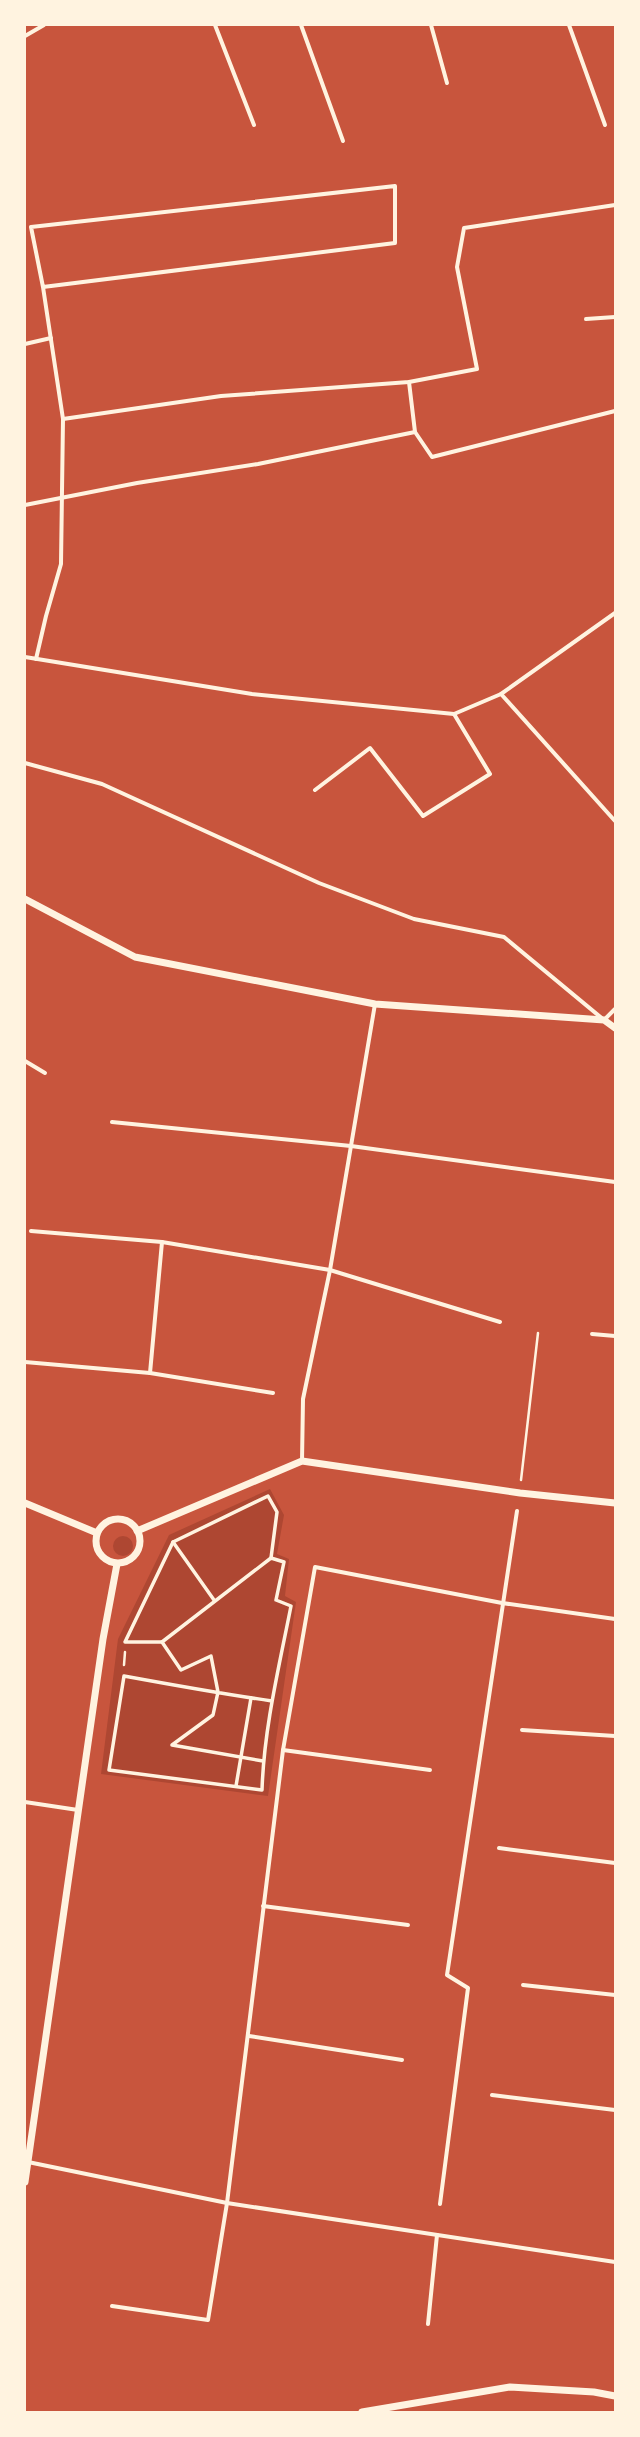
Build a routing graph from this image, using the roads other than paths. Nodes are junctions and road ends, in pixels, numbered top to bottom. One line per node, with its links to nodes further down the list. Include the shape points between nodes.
1 (44, 25): 6 (street)
2 (215, 25): 8 (street)
3 (300, 25): 10 (street)
4 (431, 25): 7 (street)
5 (569, 25): 9 (street)
6 (25, 36)
7 (447, 83)
8 (254, 125)
9 (605, 125)
10 (343, 141)
11 (615, 205): 17 (street, via 464,228 457,268 477,370)
12 (43, 287): 12 (street, via 395,243 395,186 31,227); 15 (street)
13 (615, 317): 14 (street)
14 (586, 319)
15 (51, 338): 16 (street); 19 (street)
16 (25, 344)
17 (409, 382): 19 (street, via 221,396); 20 (street)
18 (615, 410): 20 (street, via 432,457)
19 (64, 419): 21 (street)
20 (414, 432): 21 (street, via 258,464)
21 (61, 498): 22 (street); 25 (street, via 61,564)
22 (25, 504)
23 (615, 613): 26 (street)
24 (25, 657): 25 (street)
25 (36, 660): 27 (street, via 252,694)
26 (501, 694): 27 (street); 30 (street)
27 (454, 714): 29 (street, via 490,774 423,816 370,748)
28 (25, 764): 34 (street, via 102,784 319,883 414,919 504,937)
29 (315, 790)
30 (615, 821)
31 (25, 899): 32 (street, via 135,957)
32 (375, 1004): 34 (street); 39 (street)
33 (615, 1008): 34 (street)
34 (604, 1020): 35 (street)
35 (615, 1028)
36 (25, 1061): 37 (street)
37 (45, 1072)
38 (112, 1122): 39 (street)
39 (351, 1146): 40 (street); 43 (street)
40 (615, 1182)
41 (31, 1231): 42 (street)
42 (162, 1242): 43 (street); 48 (street)
43 (330, 1270): 44 (street); 50 (street, via 303,1399)
44 (500, 1322)
45 (592, 1334): 46 (street)
46 (615, 1336)
47 (25, 1362): 48 (street)
48 (150, 1373): 49 (street)
49 (273, 1393)
50 (302, 1461): 52 (street, via 520,1493); 54 (street)
51 (25, 1503): 55 (street)
52 (615, 1503)
53 (517, 1511): 60 (street)
54 (137, 1531): 55 (street, via 132,1525 119,1519 106,1522); 58 (street, via 137,1553 132,1559)
55 (97, 1533): 58 (street, via 96,1547 99,1553)
56 (173, 1542): 57 (street, via 268,1496 277,1512); 59 (street); 62 (street, via 125,1642)
57 (271, 1558): 59 (street); 65 (street, via 284,1562 276,1600 291,1606)
58 (117, 1564): 74 (street, via 103,1639)
59 (214, 1600): 62 (street)
60 (502, 1603): 61 (street); 68 (street, via 315,1567); 88 (street, via 447,1975 468,1988)
61 (615, 1618)
62 (162, 1642): 63 (street, via 181,1670 212,1656)
63 (218, 1692): 64 (street); 69 (street, via 213,1715 172,1745); 72 (street, via 124,1676 109,1770)
64 (251, 1698): 65 (street); 69 (street)
65 (272, 1701): 70 (street)
66 (522, 1730): 67 (street)
67 (615, 1736)
68 (283, 1750): 71 (street); 77 (street)
69 (241, 1758): 70 (street); 72 (street)
70 (263, 1761): 72 (street, via 262,1790)
71 (430, 1770)
72 (236, 1786)
73 (25, 1802): 74 (street)
74 (78, 1810): 85 (street)
75 (499, 1848): 76 (street)
76 (615, 1862)
77 (263, 1906): 78 (street); 81 (street)
78 (408, 1925)
79 (523, 1985): 80 (street)
80 (615, 1996)
81 (249, 2036): 82 (street); 87 (street)
82 (402, 2060)
83 (492, 2096): 84 (street)
84 (615, 2110)
85 (26, 2161): 86 (street); 87 (street)
86 (25, 2182)
87 (227, 2203): 89 (street); 91 (street, via 208,2320)
88 (440, 2204)
89 (437, 2235): 90 (street); 92 (street)
90 (615, 2262)
91 (112, 2306)
92 (428, 2324)
93 (615, 2396): 94 (street, via 594,2392 510,2387)
94 (362, 2412)

